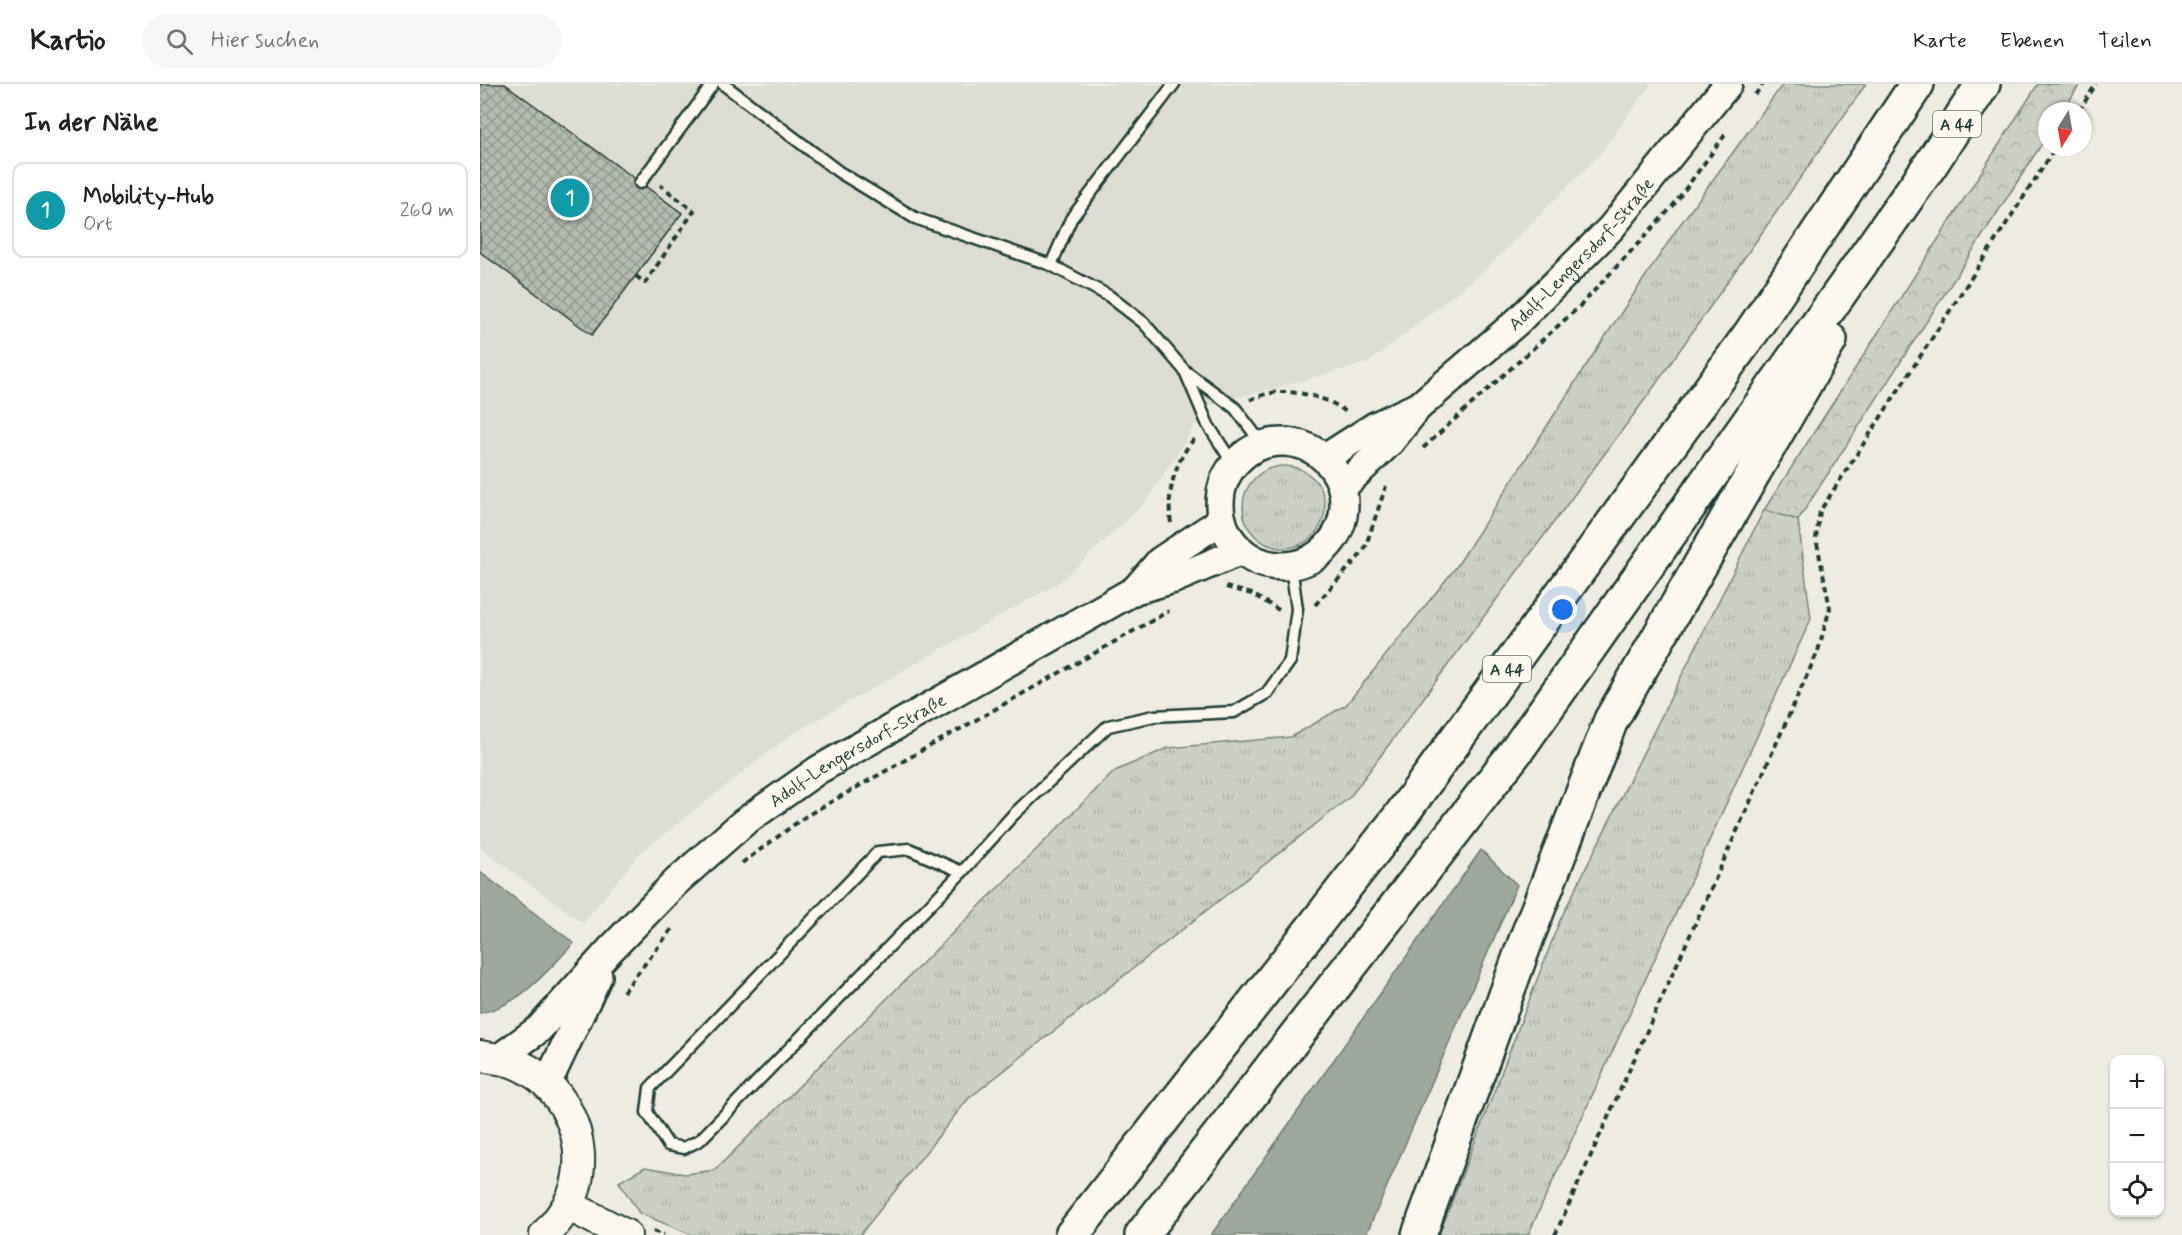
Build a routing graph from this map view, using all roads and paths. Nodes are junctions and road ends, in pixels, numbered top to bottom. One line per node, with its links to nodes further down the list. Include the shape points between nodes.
1 (713, 84): 11 (lane)
2 (723, 84): 12 (lane, via 839,172 915,218)
3 (1174, 84): 12 (lane, via 1071,219)
4 (1728, 84): 15 (street, Adolf-Lengersdorf-Straße, via 1611,228 1518,321)
5 (1917, 84): 31 (highway, A 44, via 1751,333 1399,818)
6 (1983, 84): 10 (highway, A 44)
7 (2096, 84): 8 (path)
8 (2085, 102)
9 (2050, 156): 34 (path, via 1820,511 1816,538 1830,608 1818,651)
10 (1931, 164): 32 (highway, A 44, via 1517,750); 33 (highway, via 1611,720)
11 (643, 179): 13 (path, via 694,211 645,283)
12 (1051, 265): 14 (lane, via 1109,296 1144,322)
13 (636, 276)
14 (1185, 371): 16 (lane, via 1235,408); 18 (lane, via 1208,425)
15 (1418, 407): 17 (street, Adolf-Lengersdorf-Straße, via 1375,426); 19 (street, Adolf-Lengersdorf-Straße, via 1390,442)
16 (1263, 445): 17 (street, via 1296,443); 18 (street)
17 (1325, 458): 19 (street)
18 (1234, 465): 20 (street, via 1221,491)
19 (1343, 487): 22 (street, via 1345,508 1340,529 1329,547 1312,560)
20 (1222, 520): 21 (street); 23 (street, Adolf-Lengersdorf-Straße, via 1160,561)
21 (1241, 551): 22 (street, via 1264,564); 23 (street, Adolf-Lengersdorf-Straße, via 1174,579)
22 (1291, 567): 24 (lane, via 1298,609 1290,661 1267,693 1234,712 1154,716 1108,726 1013,815)
23 (1135, 590): 25 (street, Adolf-Lengersdorf-Straße, via 818,770 743,823 676,882)
24 (962, 872): 24 (lane, via 909,849 878,852 650,1088 647,1112 668,1145 684,1148 700,1140)
25 (610, 950): 26 (street, Adolf-Lengersdorf-Straße, via 539,1029); 27 (street, Adolf-Lengersdorf-Straße)
26 (489, 1058): 27 (main road, via 524,1068)
27 (547, 1084): 28 (main road, via 567,1110 578,1141 578,1174)
28 (568, 1205): 29 (main road); 30 (main road)
29 (545, 1235)
30 (626, 1235)
31 (1072, 1235)
32 (1142, 1235)
33 (1419, 1235)
34 (1555, 1235)

